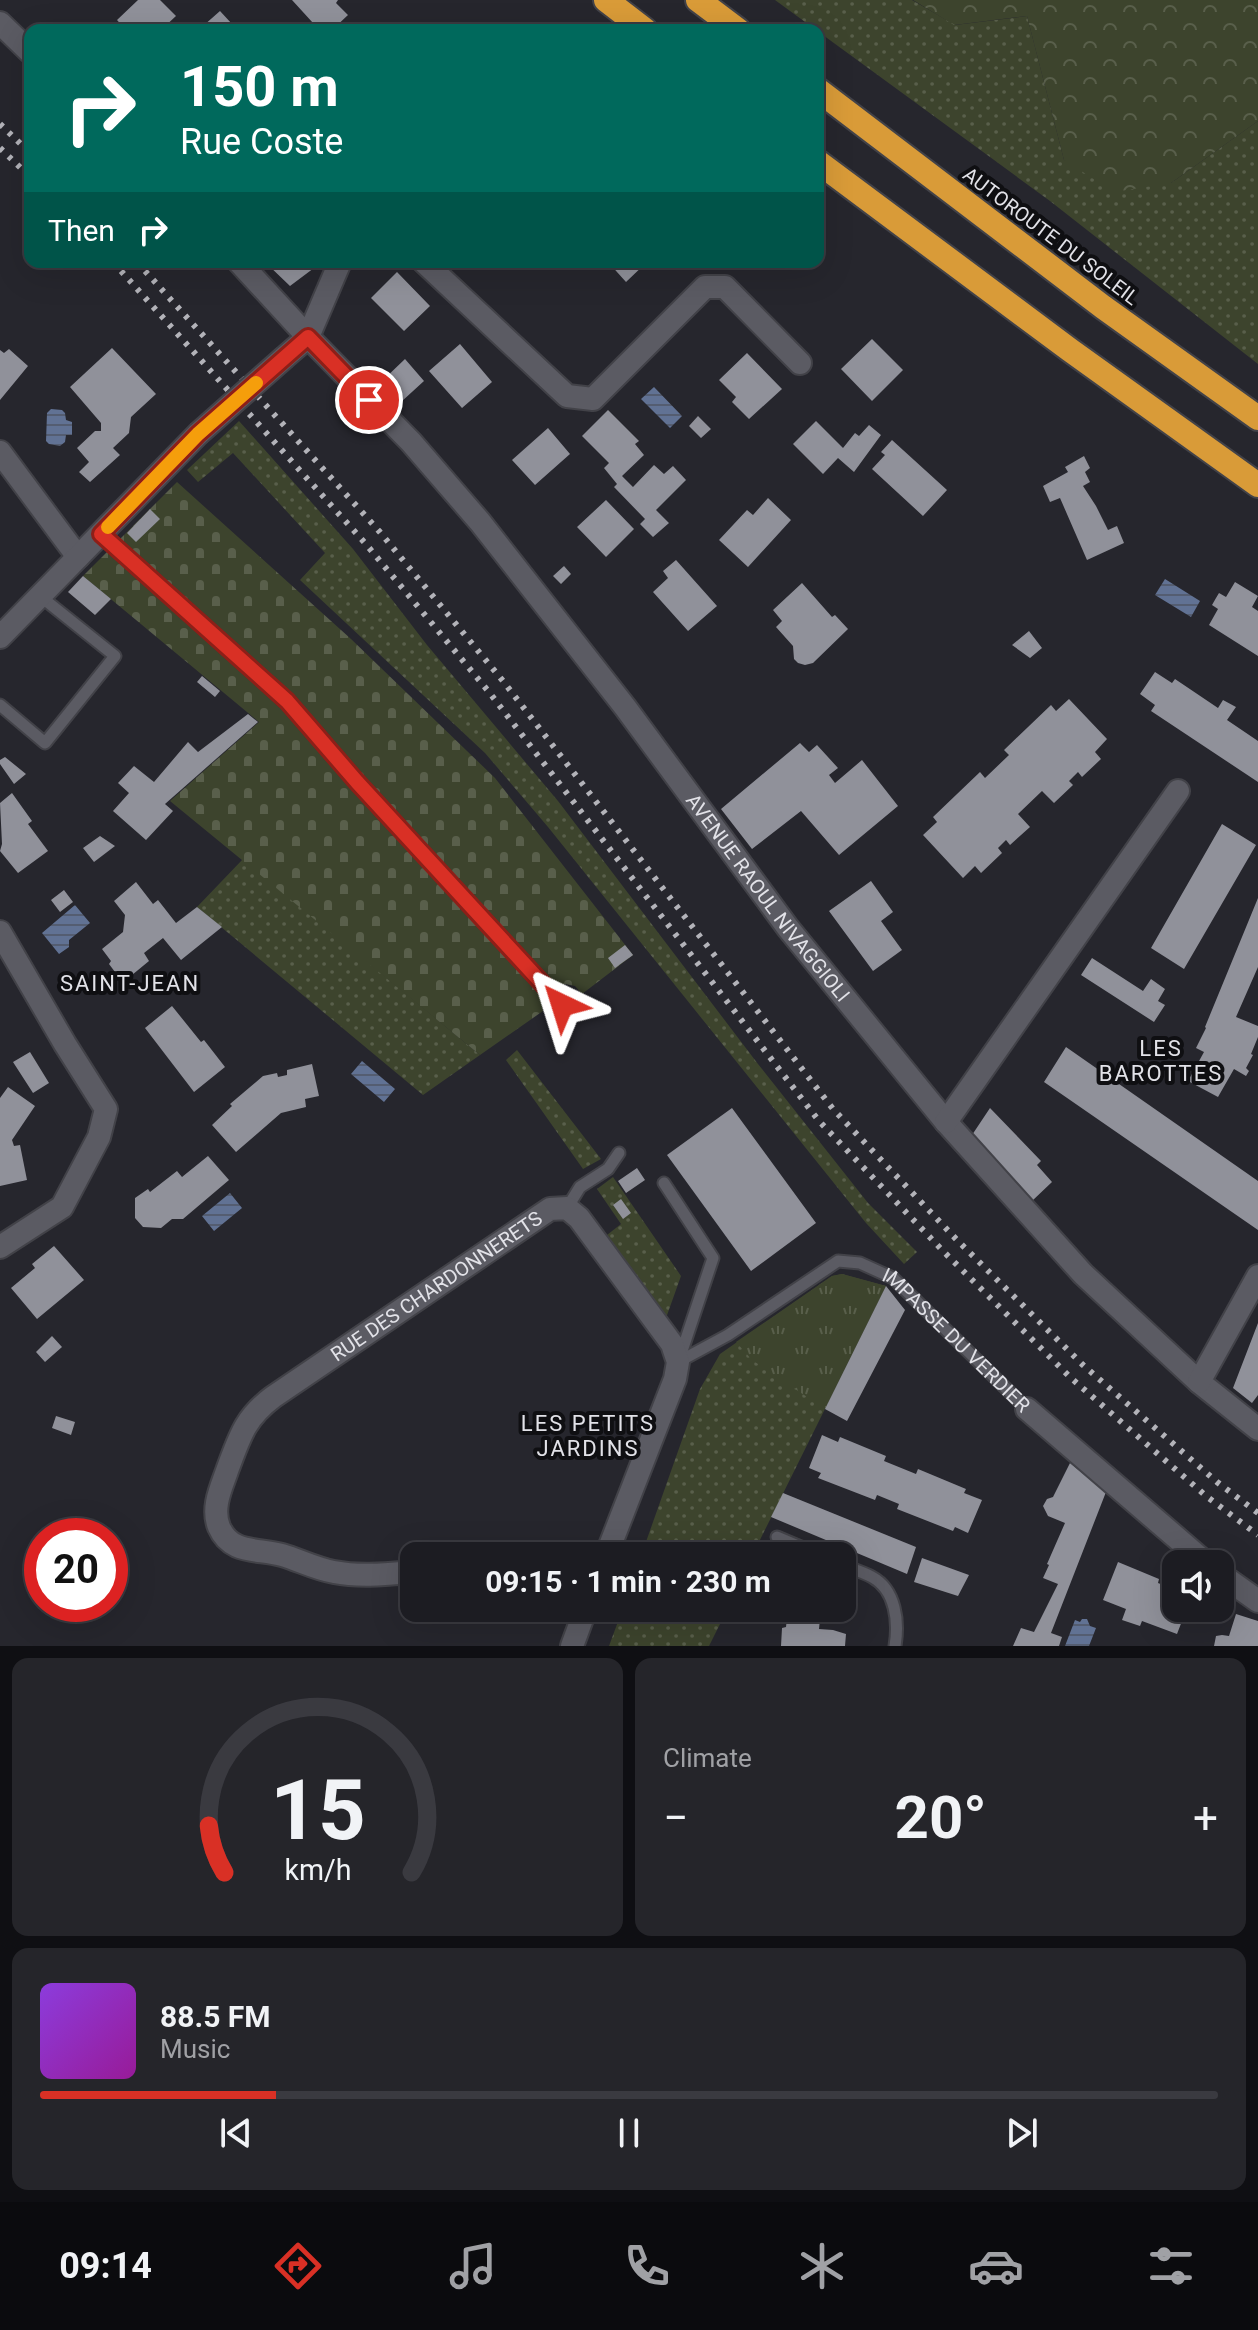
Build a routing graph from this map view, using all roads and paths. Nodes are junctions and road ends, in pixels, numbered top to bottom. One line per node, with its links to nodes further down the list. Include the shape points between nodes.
1 (606, 0): 4 (highway)
2 (698, 0): 5 (highway)
3 (0, 23): 6 (street)
4 (637, 24)
5 (730, 24)
6 (24, 46)
7 (824, 95): 14 (highway, AUTOROUTE DU SOLEIL)
8 (824, 166): 16 (highway)
9 (245, 268): 12 (street, AVENUE RAOUL NIVAGGIOLI)
10 (337, 268): 12 (street)
11 (430, 268): 13 (street, via 567,396 593,399 705,287 725,287)
12 (308, 337): 17 (street, bridge, via 198,434); 25 (street, AVENUE RAOUL NIVAGGIOLI, via 480,522 788,928)
13 (800, 363)
14 (1258, 418)
15 (0, 452): 18 (street)
16 (1258, 485)
17 (101, 534): 18 (street); 24 (lane, via 287,701)
18 (78, 557): 19 (street)
19 (40, 596): 20 (street); 21 (lane, via 115,656 45,743)
20 (0, 637)
21 (0, 705)
22 (1178, 791): 25 (street)
23 (0, 932): 29 (street, via 106,1109 99,1137 62,1207)
24 (562, 1005)
25 (946, 1122): 32 (street, AVENUE RAOUL NIVAGGIOLI, via 1083,1274)
26 (619, 1153): 28 (lane, via 608,1169)
27 (664, 1183): 31 (lane, via 713,1258)
28 (558, 1209): 31 (street, RUE DES CHARDONNERETS, via 579,1218 672,1344); 40 (street, RUE DES CHARDONNERETS, via 255,1411 235,1451 215,1510 225,1538 237,1547 334,1572)
29 (0, 1247)
30 (1258, 1276): 32 (street)
31 (678, 1362): 33 (lane, IMPASSE DU VERDIER, via 838,1261 860,1263 893,1278); 36 (street)
32 (1199, 1382): 34 (street, AVENUE RAOUL NIVAGGIOLI)
33 (1027, 1409): 38 (street, IMPASSE DU VERDIER)
34 (1256, 1424)
35 (777, 1537): 37 (lane)
36 (611, 1542)
37 (789, 1542)
38 (1191, 1550)
39 (856, 1571): 45 (lane, via 875,1579 888,1593 895,1609)
40 (400, 1573)
41 (1234, 1584): 42 (street)
42 (1258, 1601)
43 (581, 1622): 44 (street)
44 (572, 1646)
45 (895, 1646)

